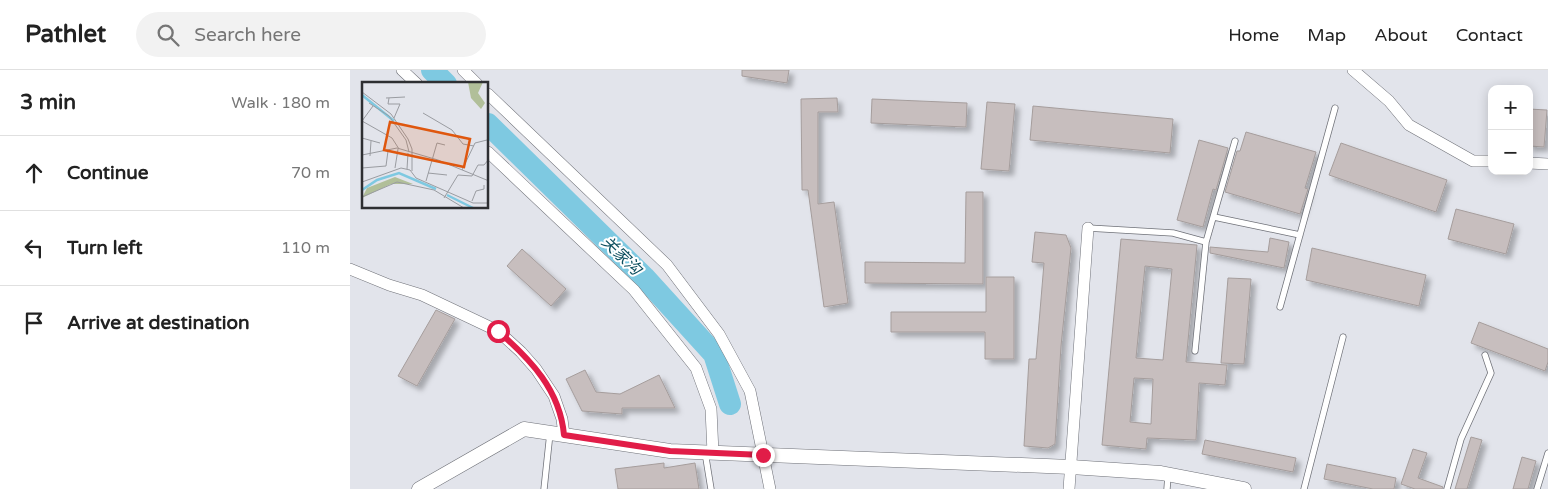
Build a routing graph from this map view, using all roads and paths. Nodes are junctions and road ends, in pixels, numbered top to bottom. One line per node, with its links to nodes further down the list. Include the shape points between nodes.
1 (402, 70): 4 (street)
2 (463, 70): 5 (street)
3 (1353, 70): 10 (street, via 1389,101 1409,125 1473,161)
4 (414, 82)
5 (475, 82)
6 (489, 95): 25 (street, via 667,265 719,334 750,391)
7 (1335, 108): 15 (lane)
8 (1235, 141): 13 (lane)
9 (489, 153): 23 (street, via 634,290 696,368 711,409)
10 (1488, 161)
11 (1533, 163): 12 (street)
12 (1548, 164)
13 (1214, 217): 15 (lane); 16 (lane)
14 (1088, 228): 16 (lane, via 1174,233); 26 (street)
15 (1300, 235): 18 (lane)
16 (1206, 242): 20 (lane)
17 (350, 269): 22 (street, via 422,295 498,331 526,357 554,396 562,419)
18 (1280, 307)
19 (1343, 337): 35 (lane)
20 (1195, 351)
21 (1485, 356): 36 (lane, via 1491,373 1461,440)
22 (557, 434): 23 (street, via 670,451); 28 (street, via 524,429); 29 (lane)
23 (709, 453): 25 (street); 30 (lane)
24 (1548, 453): 37 (lane)
25 (763, 455): 26 (street); 31 (street)
26 (1071, 467): 27 (street); 32 (street)
27 (1168, 474): 33 (lane); 34 (street)
28 (419, 489)
29 (544, 489)
30 (711, 489)
31 (770, 489)
32 (1069, 489)
33 (1167, 489)
34 (1244, 489)
35 (1304, 489)
36 (1447, 489)
37 (1537, 489)

